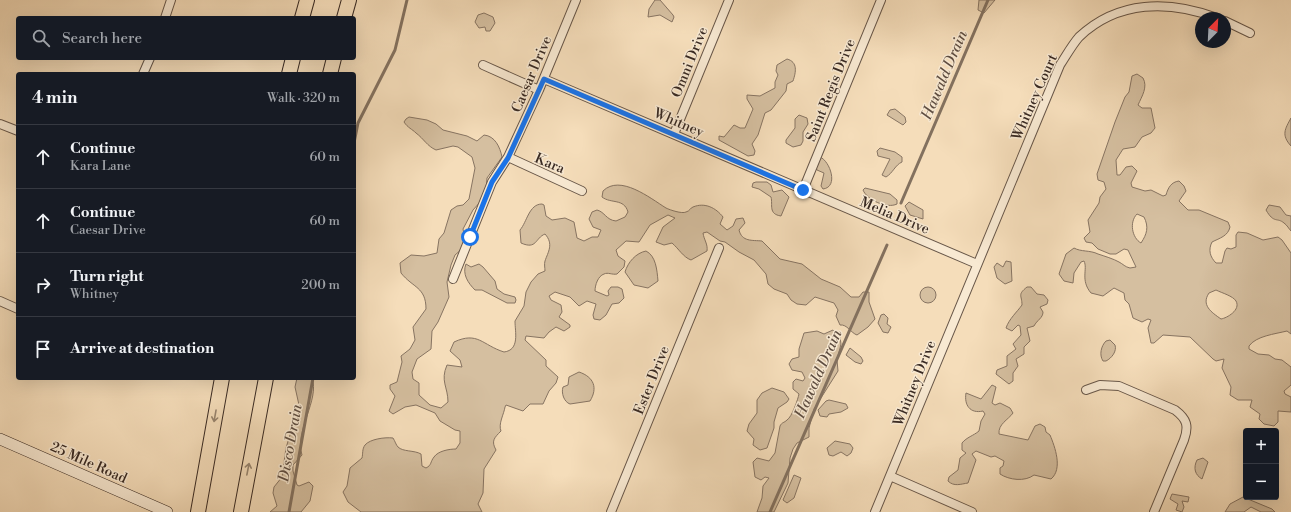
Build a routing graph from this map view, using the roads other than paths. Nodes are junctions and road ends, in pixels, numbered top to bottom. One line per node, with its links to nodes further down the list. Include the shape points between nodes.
1 (172, 0): 8 (street)
2 (307, 0): 9 (highway)
3 (349, 0): 10 (highway)
4 (576, 0): 20 (street, Caesar Drive)
5 (729, 0): 24 (street, Omni Drive)
6 (881, 0): 26 (street, Saint Regis Drive)
7 (1205, 12): 29 (street, Whitney Court, via 1180,5 1153,3 1129,7 1104,16 1078,38 1060,65)
8 (167, 16)
9 (303, 16)
10 (345, 16)
11 (1231, 24): 12 (street)
12 (1250, 33)
13 (149, 60): 17 (street)
14 (292, 60): 18 (highway)
15 (334, 60): 19 (highway)
16 (483, 65): 21 (street)
17 (144, 72)
18 (290, 72)
19 (330, 72)
20 (544, 79): 21 (street, Caesar Drive); 24 (street, Whitney)
21 (539, 90): 25 (street, Caesar Drive)
22 (0, 124): 23 (street)
23 (16, 130)
24 (674, 134): 26 (street, Whitney)
25 (508, 158): 27 (street, Kara); 30 (street, Caesar Drive, via 492,182)
26 (803, 190): 29 (street, Melia Drive)
27 (582, 191)
28 (719, 248): 41 (street, Ester Drive)
29 (977, 264): 37 (street, Whitney Drive)
30 (453, 279)
31 (0, 301): 32 (street)
32 (16, 308)
33 (222, 380): 40 (highway, one-way to 40)
34 (266, 380): 38 (highway, one-way to 34)
35 (1086, 390): 44 (street, via 1100,385 1119,386 1175,410 1187,422 1184,440)
36 (0, 439): 39 (street, 25 Mile Road)
37 (890, 476): 42 (street, Whitney Drive); 43 (street)
38 (241, 510)
39 (167, 512)
40 (198, 512)
41 (611, 512)
42 (875, 512)
43 (972, 512)
44 (1154, 512)

